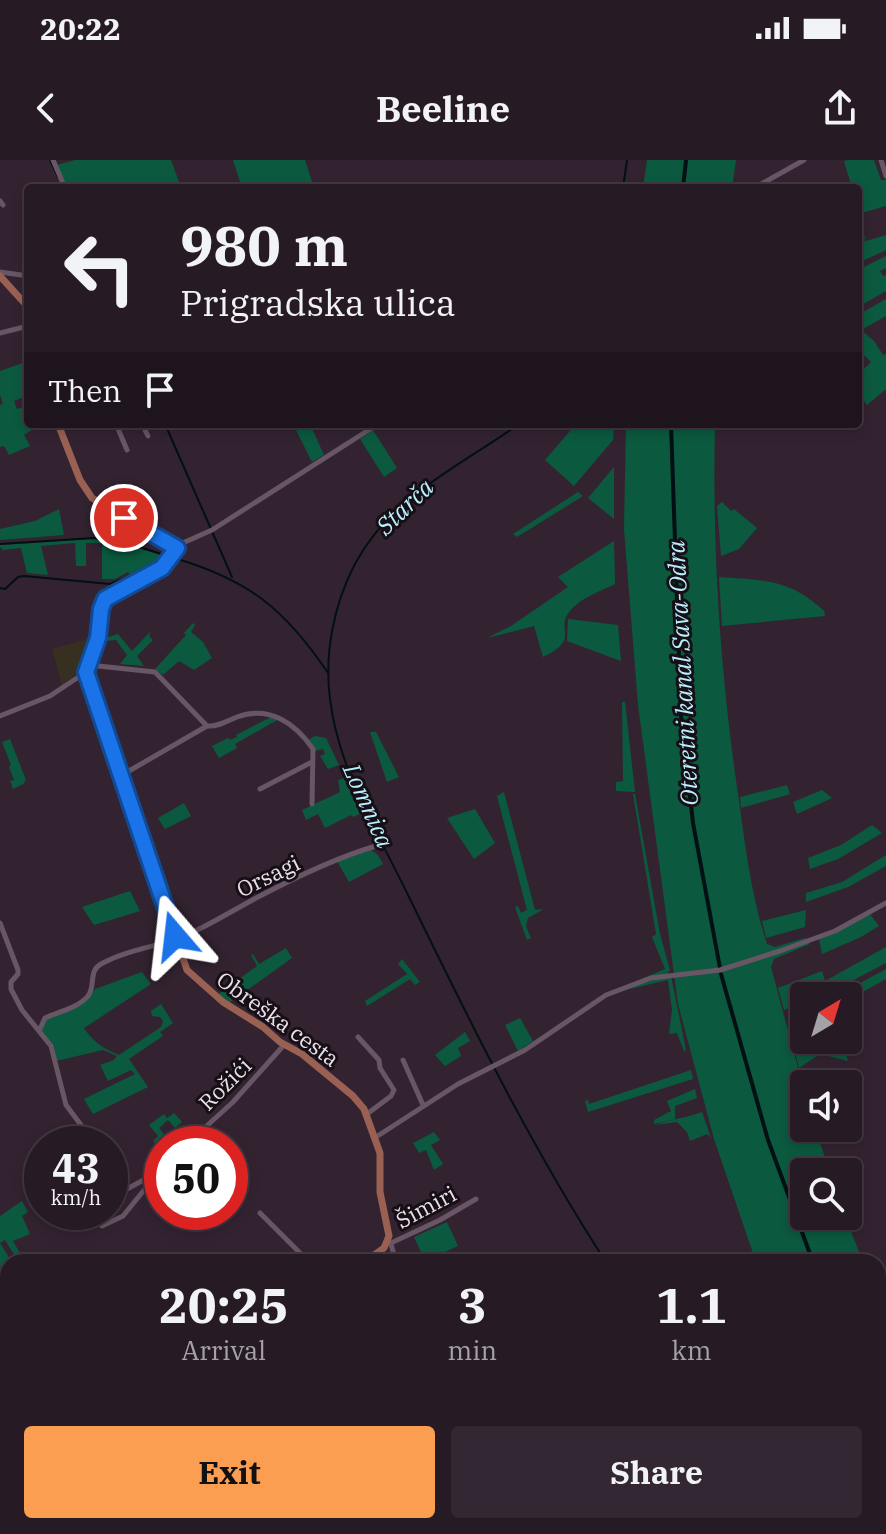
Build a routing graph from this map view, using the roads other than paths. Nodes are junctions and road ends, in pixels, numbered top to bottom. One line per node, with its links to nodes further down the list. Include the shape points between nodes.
1 (53, 160): 5 (street)
2 (804, 160): 6 (street)
3 (881, 160): 4 (street)
4 (886, 176)
5 (63, 184)
6 (761, 184)
7 (0, 274): 8 (street); 9 (main road)
8 (24, 275)
9 (24, 302)
10 (24, 327): 11 (street)
11 (0, 333)
12 (60, 428): 18 (main road, via 92,498)
13 (118, 428): 17 (street)
14 (144, 428): 16 (street)
15 (372, 428): 18 (street)
16 (148, 436)
17 (127, 450)
18 (173, 554): 19 (main road, via 162,568 105,599)
19 (87, 668): 20 (street, via 50,696); 21 (street, via 155,672); 23 (main road, Obreška cesta)
20 (0, 716)
21 (207, 726): 22 (street, via 250,713 270,713 309,742); 23 (street)
22 (313, 760): 24 (street); 25 (street)
23 (122, 775): 29 (main road, Obreška cesta)
24 (260, 789)
25 (312, 804)
26 (376, 846): 29 (street, Orsagi, via 299,877)
27 (886, 903): 36 (street, via 835,931 780,951 720,970 651,978 606,995 525,1050)
28 (0, 923): 31 (street, via 18,970 11,989)
29 (176, 939): 30 (street, Orsagi, via 98,966 84,999); 34 (main road, Obreška cesta, via 191,976)
30 (45, 1018): 31 (street, Orsagi); 32 (street)
31 (30, 1020): 32 (street)
32 (40, 1029): 38 (street, via 52,1049 66,1105)
33 (358, 1037): 37 (street, via 379,1060 394,1090)
34 (285, 1044): 37 (main road, Obreška cesta, via 353,1096); 39 (street, Rožići)
35 (403, 1060): 36 (street)
36 (423, 1105): 40 (street)
37 (367, 1114): 40 (main road, Obreška cesta)
38 (81, 1126)
39 (207, 1126)
40 (376, 1137): 45 (main road, Obreška cesta)
41 (144, 1188): 43 (street)
42 (476, 1199): 46 (street, Šimiri)
43 (128, 1209)
44 (260, 1213): 47 (street)
45 (389, 1234): 46 (street, Obreška cesta); 48 (main road)
46 (392, 1246): 48 (street, Šimiri); 49 (street, Obreška cesta)
47 (301, 1254)
48 (377, 1254)
49 (394, 1254)

